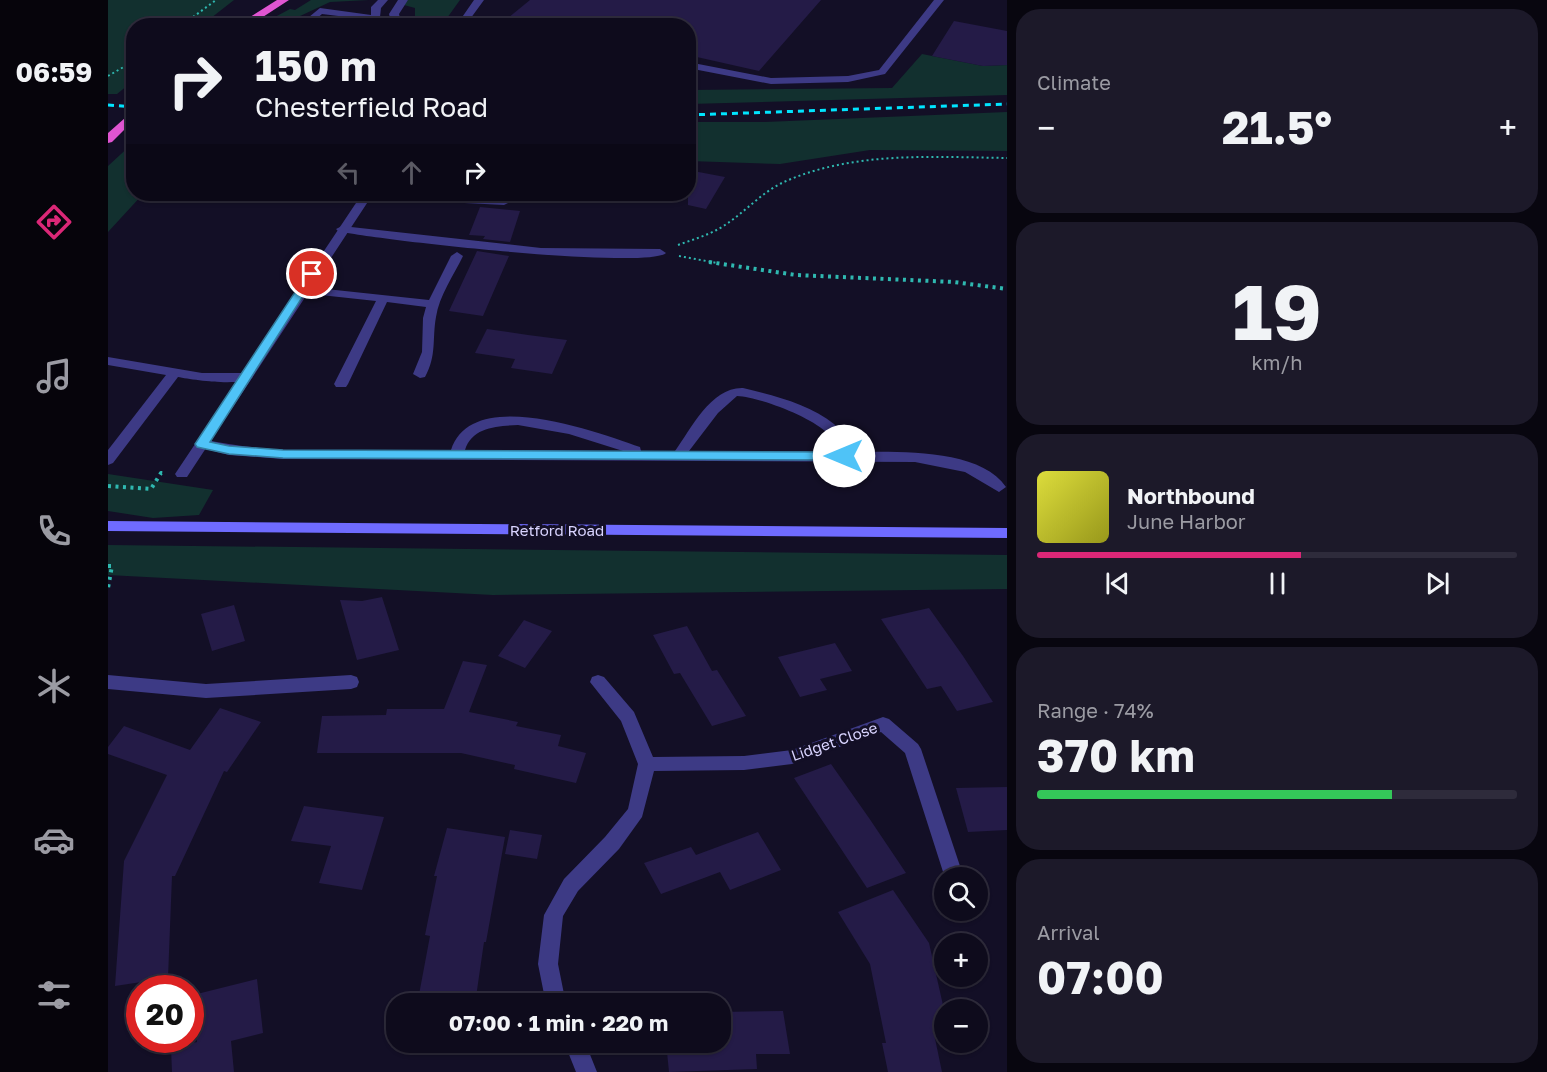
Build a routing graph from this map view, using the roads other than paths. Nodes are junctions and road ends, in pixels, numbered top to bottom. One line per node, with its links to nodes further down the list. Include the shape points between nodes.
1 (269, 0): 10 (highway)
2 (284, 0): 11 (highway)
3 (382, 0): 15 (street, via 376,7)
4 (403, 0): 16 (street)
5 (479, 0): 17 (street)
6 (939, 0): 18 (street, via 882,72 848,79 771,81)
7 (325, 11): 8 (street); 12 (street); 13 (street)
8 (348, 15): 9 (street); 14 (street)
9 (364, 17)
10 (246, 18)
11 (254, 18)
12 (314, 18)
13 (323, 18)
14 (346, 18)
15 (375, 18)
16 (395, 18)
17 (466, 18)
18 (696, 67)
19 (126, 121): 20 (highway)
20 (108, 140)
21 (362, 201): 24 (street)
22 (487, 201): 23 (street)
23 (504, 202)
24 (342, 229): 25 (street, via 547,253); 27 (street)
25 (660, 253)
26 (457, 256): 29 (street)
27 (302, 289): 28 (street); 33 (street)
28 (383, 299): 29 (street); 34 (street)
29 (433, 304): 32 (street, via 428,352)
30 (108, 361): 31 (street)
31 (175, 372): 33 (street, via 202,377); 40 (street)
32 (420, 374)
33 (246, 377): 35 (street)
34 (341, 384)
35 (202, 444): 36 (street, via 283,454); 41 (street)
36 (456, 454): 37 (street); 37 (street, via 461,440 477,427 500,420 588,434)
37 (646, 454): 38 (street)
38 (680, 454): 39 (street); 39 (street, via 724,397 747,392 807,414 829,427 839,439)
39 (844, 456): 42 (street, via 915,457 968,467)
40 (108, 460)
41 (182, 474)
42 (999, 486)
43 (108, 526): 44 (main road, Retford Road)
44 (1007, 533)
45 (108, 682): 46 (street, via 206,691)
46 (351, 682)
47 (598, 682): 48 (street, via 628,717)
48 (647, 764): 49 (street, Lidget Close, via 744,763 792,757 883,724 912,749); 50 (street, via 636,812 572,885 554,915 548,964)
49 (951, 867)
50 (554, 993)
51 (579, 1053): 52 (street)
52 (587, 1072)

